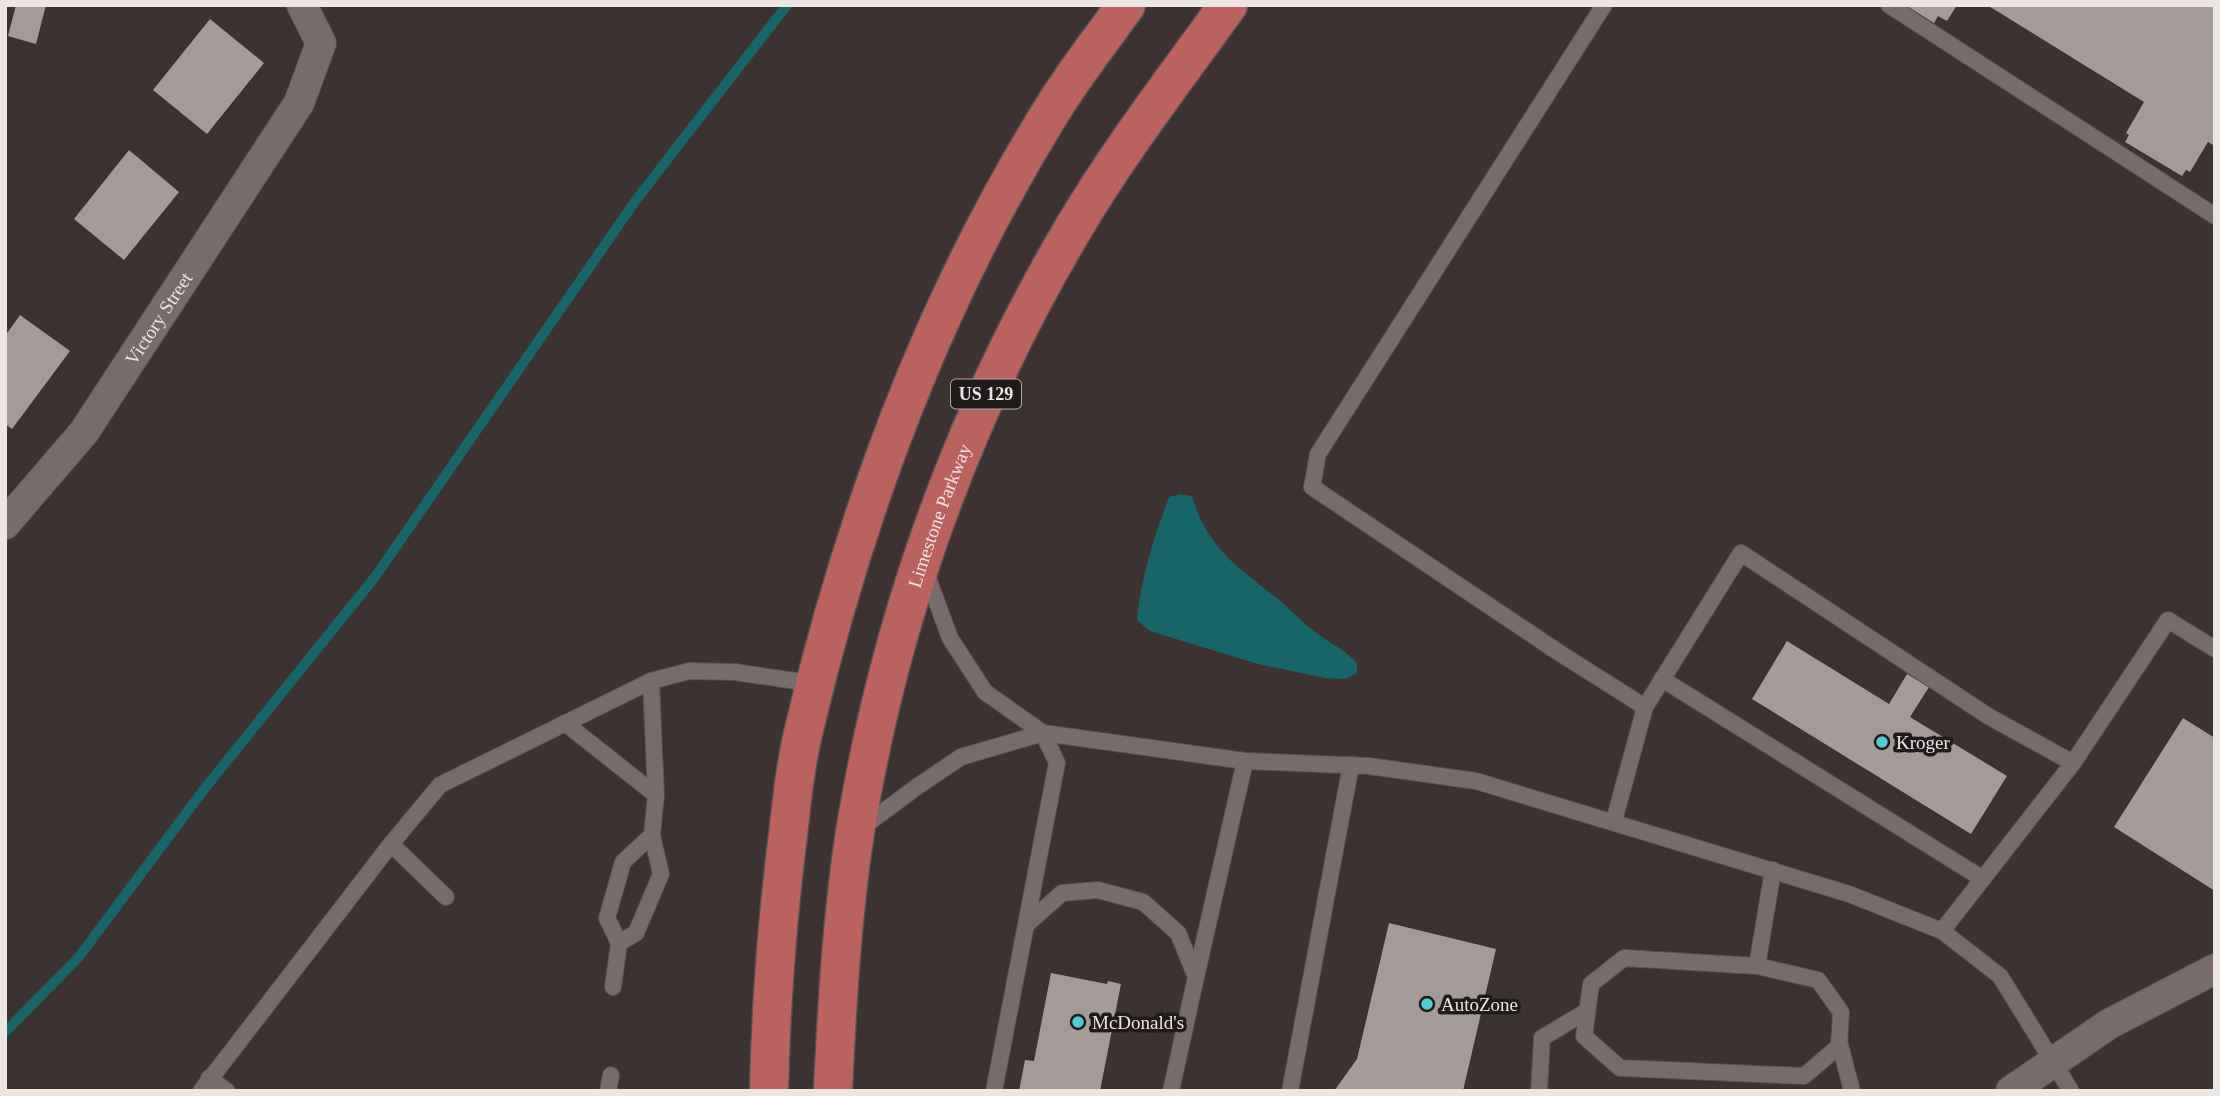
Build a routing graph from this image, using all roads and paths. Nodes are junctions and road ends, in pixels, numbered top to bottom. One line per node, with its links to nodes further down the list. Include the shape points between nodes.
1 (302, 5): 7 (street, Victory Street, via 321,43 299,103 84,432)
2 (1126, 5): 12 (main road, via 1052,108 951,298 888,446 861,523)
3 (1228, 5): 8 (main road, Limestone Parkway / US 129, via 1124,150 1029,306 952,472)
4 (1604, 5): 13 (lane, via 1318,454 1312,487)
5 (1889, 5): 6 (lane)
6 (2215, 216)
7 (5, 524)
8 (921, 558): 15 (lane, via 950,638 985,692); 21 (main road, Limestone Parkway / US 129, via 894,648)
9 (2215, 649): 17 (lane, via 2168,620)
10 (1662, 679): 13 (lane); 17 (lane, via 1741,553 1988,716); 25 (lane)
11 (651, 681): 12 (lane, via 689,671 734,672); 14 (lane); 19 (lane)
12 (816, 684): 39 (main road, via 804,727 782,882)
13 (1645, 707): 20 (lane)
14 (565, 723): 19 (lane); 23 (lane, via 440,785)
15 (1043, 733): 16 (lane); 21 (lane, via 961,757); 27 (lane, via 1057,764)
16 (1245, 761): 18 (lane); 32 (lane)
17 (2073, 763): 25 (lane)
18 (1351, 765): 20 (lane, via 1476,781); 43 (lane)
19 (656, 795): 22 (lane)
20 (1614, 821): 24 (lane)
21 (855, 833): 40 (main road, Limestone Parkway / US 129, via 836,1010)
22 (653, 835): 29 (lane, via 661,874 636,933); 29 (lane, via 622,862 607,918)
23 (391, 844): 26 (lane); 37 (lane)
24 (1773, 870): 28 (lane); 30 (lane)
25 (1983, 879): 28 (lane)
26 (446, 897)
27 (1026, 925): 32 (lane, via 1062,893 1098,890 1143,902 1178,933); 41 (lane)
28 (1942, 931): 36 (lane, via 2000,976)
29 (620, 943): 33 (lane)
30 (1757, 966): 34 (lane, via 1624,958 1591,984); 35 (lane, via 1818,980 1841,1012)
31 (2215, 969): 36 (street, via 2109,1024)
32 (1196, 977): 42 (lane)
33 (613, 987)
34 (1587, 1011): 35 (lane, via 1584,1036 1620,1068 1804,1076 1839,1046); 44 (lane, via 1542,1038)
35 (1839, 1041): 45 (lane)
36 (2053, 1062): 46 (street); 47 (lane)
37 (205, 1085): 38 (lane)
38 (227, 1091)
39 (769, 1091)
40 (834, 1091)
41 (993, 1091)
42 (1171, 1091)
43 (1290, 1091)
44 (1538, 1091)
45 (1852, 1091)
46 (2011, 1091)
47 (2071, 1091)

